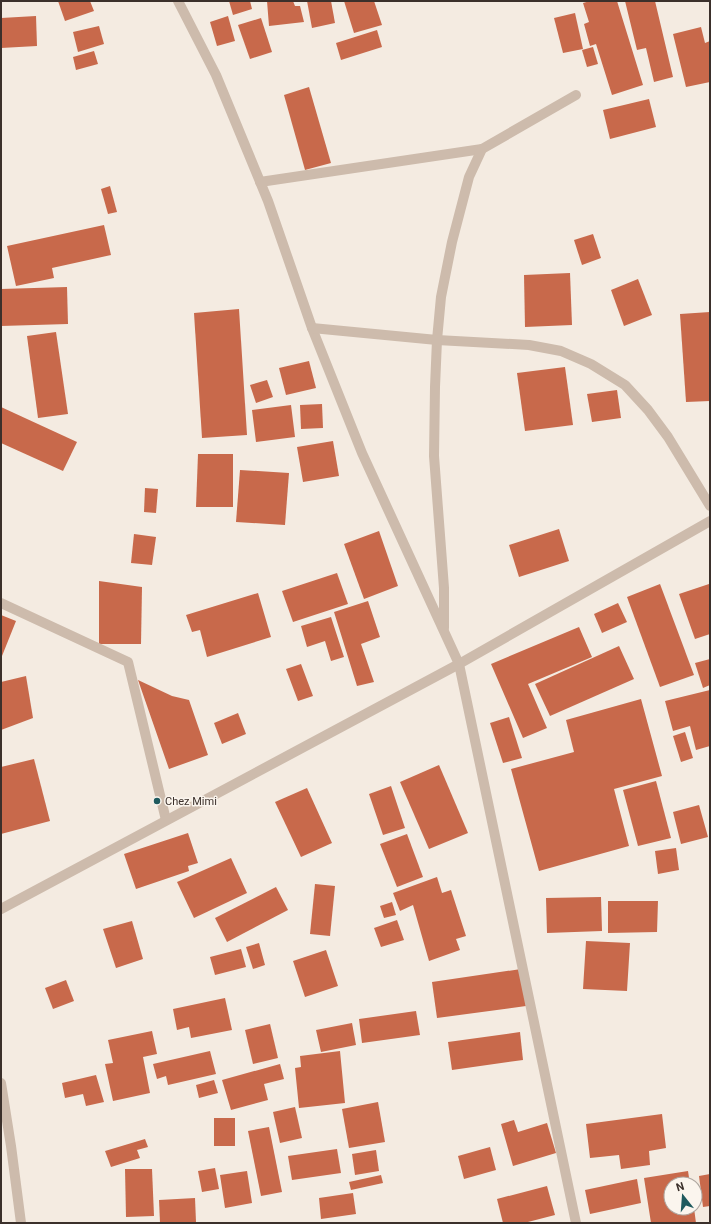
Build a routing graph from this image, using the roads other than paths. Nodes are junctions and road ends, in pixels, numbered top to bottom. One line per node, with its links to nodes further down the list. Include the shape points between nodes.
1 (178, 1): 4 (street, via 216,75)
2 (576, 95): 3 (street)
3 (482, 149): 4 (street); 6 (street, via 469,177 452,242 441,297)
4 (260, 182): 5 (street)
5 (312, 328): 6 (street); 10 (street, via 362,453)
6 (437, 340): 7 (street, via 529,345 561,351 591,364 625,385 648,410 668,437); 10 (street, via 434,456 444,588)
7 (710, 506)
8 (710, 521): 11 (street)
9 (1, 603): 12 (street, via 128,662)
10 (444, 632): 11 (street)
11 (458, 664): 12 (street); 16 (street)
12 (166, 820): 13 (street)
13 (1, 909)
14 (1, 1083): 15 (street)
15 (21, 1223)
16 (576, 1223)

